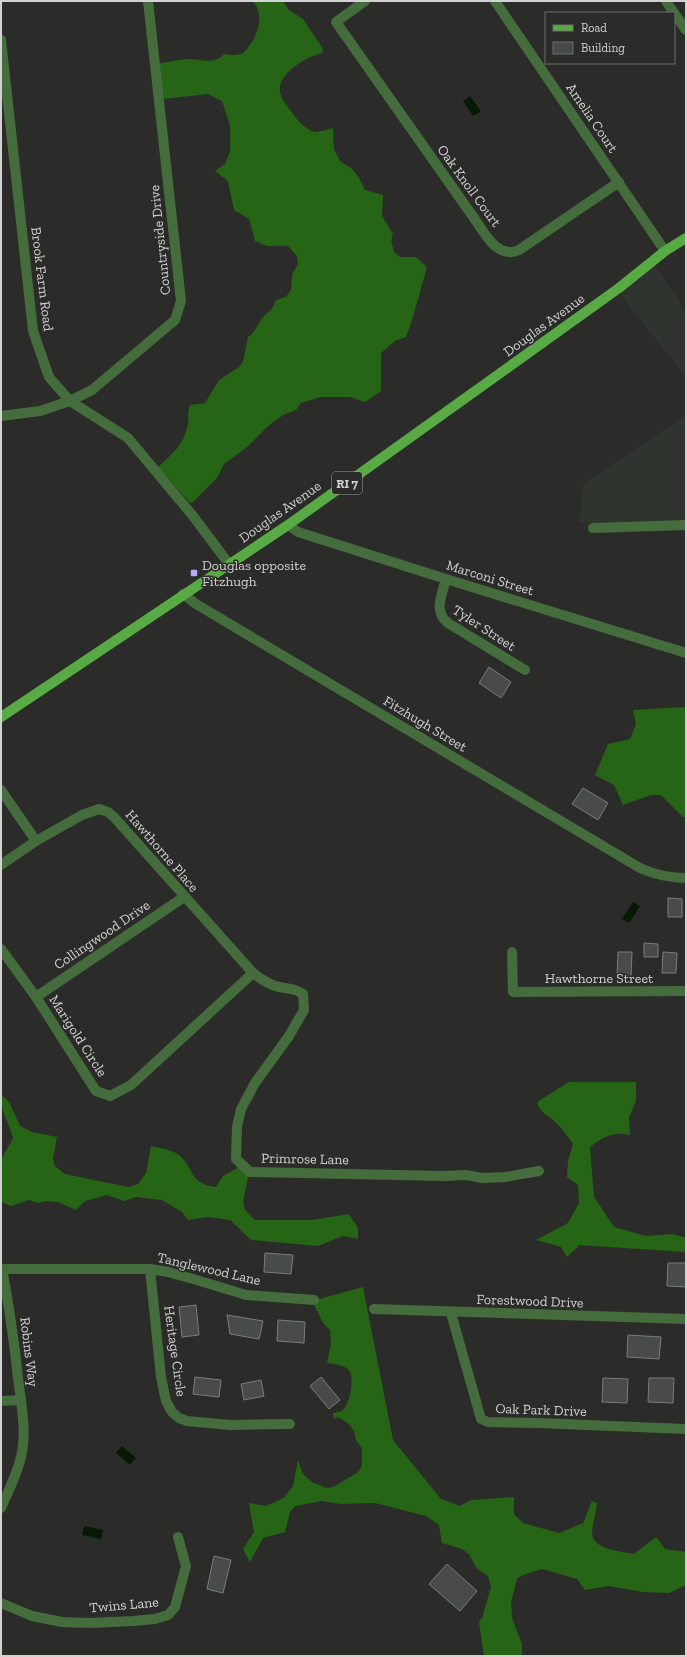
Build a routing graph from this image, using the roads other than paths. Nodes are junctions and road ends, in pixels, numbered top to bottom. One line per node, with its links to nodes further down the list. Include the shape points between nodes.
1 (148, 1): 12 (street, Countryside Drive, via 181,301 175,320 92,390)
2 (365, 1): 9 (street, Oak Knoll Court, via 336,22 494,246 500,250 519,250)
3 (495, 1): 9 (street, Amelia Court)
4 (666, 1): 5 (street)
5 (673, 12)
6 (675, 14): 7 (street)
7 (686, 30)
8 (1, 40): 12 (street, Brook Farm Road, via 32,331 49,377)
9 (619, 182): 11 (street, Amelia Court)
10 (686, 238): 11 (main road, Douglas Avenue / RI 7)
11 (665, 251): 14 (main road, Douglas Avenue / RI 7, via 619,288)
12 (70, 401): 13 (street, Countryside Drive, via 40,411); 17 (street, Brook Farm Road, via 128,438)
13 (1, 416)
14 (288, 525): 17 (main road, Douglas Avenue / RI 7); 18 (street, Marconi Street, via 298,532)
15 (686, 525): 16 (street)
16 (593, 528)
17 (229, 564): 19 (main road, Douglas Avenue / RI 7)
18 (446, 580): 20 (street, Marconi Street); 21 (street, Tyler Street, via 439,608 441,618)
19 (183, 594): 22 (main road, Douglas Avenue / RI 7); 26 (street, Fitzhugh Street, via 640,868 668,878)
20 (686, 653)
21 (525, 670)
22 (1, 717)
23 (1, 790): 24 (street)
24 (36, 841): 25 (street); 27 (street, Hawthorne Place, via 82,815 99,809 108,812)
25 (1, 865)
26 (686, 878)
27 (184, 897): 30 (street, Hawthorne Place); 33 (street, Collingwood Drive)
28 (1, 949): 33 (street, Marigold Circle)
29 (512, 952): 31 (street, Hawthorne Street, via 513,992)
30 (253, 973): 32 (street, Hawthorne Place, via 266,983 296,989); 33 (street, Marigold Circle, via 131,1085 110,1096 96,1091)
31 (686, 991)
32 (303, 994): 34 (street, Primrose Lane, via 304,1010 255,1083 241,1109 237,1127 236,1159 250,1172 466,1175 482,1178)
33 (36, 997)
34 (539, 1171)
35 (2, 1269): 36 (street, Tanglewood Lane); 41 (street, Robins Way, via 11,1316)
36 (150, 1269): 37 (street, Tanglewood Lane, via 246,1295); 43 (street, Heritage Circle, via 161,1377 166,1401 172,1412 187,1421 230,1425)
37 (314, 1300)
38 (374, 1309): 39 (street, Forestwood Drive)
39 (451, 1313): 40 (street, Forestwood Drive); 44 (street, Oak Park Drive, via 481,1419 488,1422)
40 (686, 1319)
41 (21, 1400): 42 (street); 45 (street, Robins Way, via 21,1456)
42 (1, 1401)
43 (290, 1424)
44 (686, 1429)
45 (1, 1508)
46 (178, 1537): 47 (street, Twins Lane, via 186,1566 175,1607 168,1615 133,1621 62,1622 32,1616)
47 (1, 1603)

